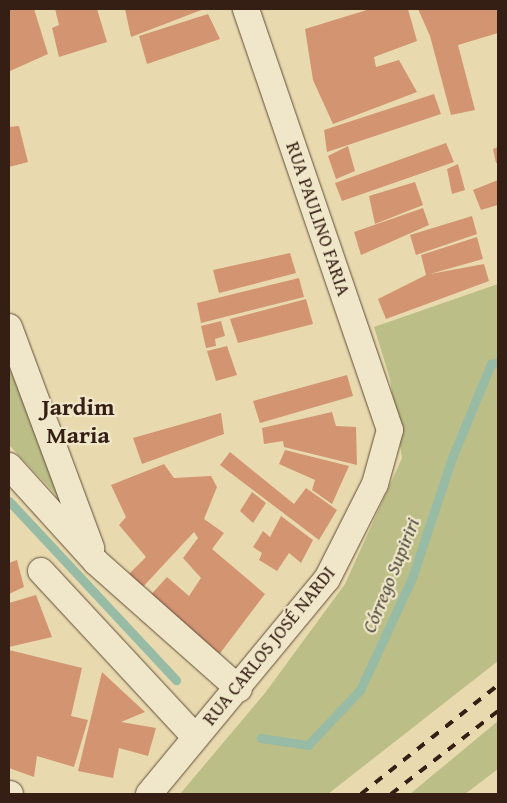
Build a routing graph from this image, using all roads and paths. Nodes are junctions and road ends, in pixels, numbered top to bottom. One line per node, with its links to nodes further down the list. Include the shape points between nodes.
1 (246, 9): 3 (street, RUA PAULINO FARIA)
2 (9, 327): 5 (street)
3 (390, 430): 7 (street, RUA CARLOS JOSÉ NARDI, via 375,484 327,579)
4 (9, 466): 5 (street)
5 (96, 562): 7 (street)
6 (41, 572): 8 (street)
7 (239, 688): 8 (street, RUA CARLOS JOSÉ NARDI)
8 (195, 738): 9 (street, RUA CARLOS JOSÉ NARDI)
9 (149, 794)

